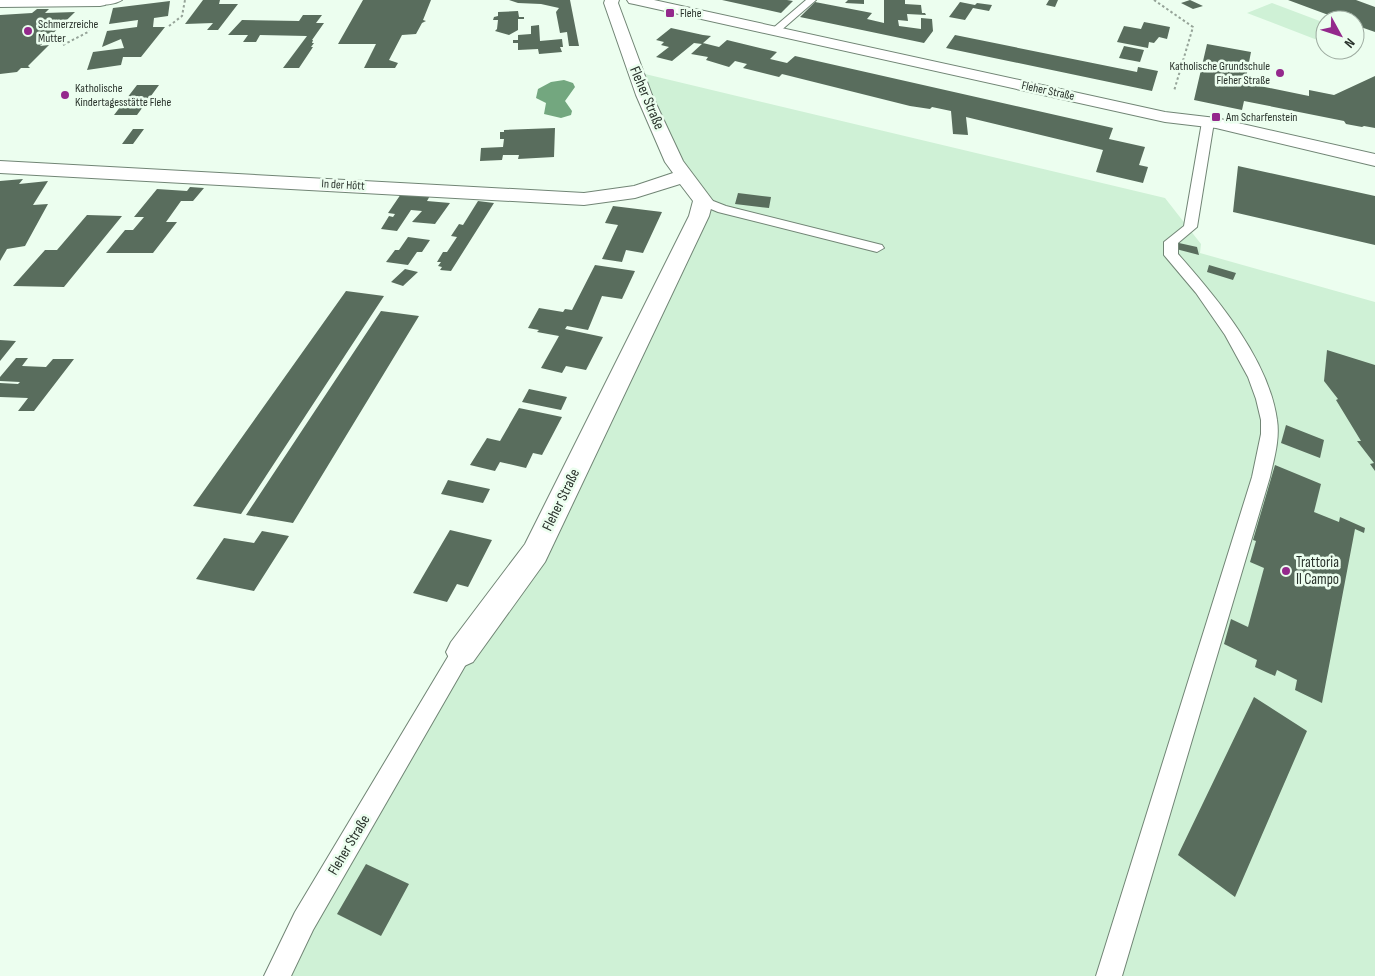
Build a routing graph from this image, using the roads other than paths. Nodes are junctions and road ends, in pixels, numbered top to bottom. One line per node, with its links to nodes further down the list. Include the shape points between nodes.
1 (117, 0): 6 (lane)
2 (612, 0): 12 (street, Fleher Straße, via 644,95)
3 (634, 0): 8 (street, Fleher Straße)
4 (811, 0): 8 (lane)
5 (52, 1): 6 (street); 7 (street)
6 (100, 2)
7 (0, 3)
8 (775, 31): 9 (street, Fleher Straße, via 1165,117)
9 (1208, 122): 10 (street, Fleher Straße); 17 (lane, via 1190,227 1170,242 1171,255 1198,285 1243,352 1262,391 1269,421 1268,446)
10 (1375, 160)
11 (0, 167): 12 (street, In der Hött, via 584,199 616,197 663,185)
12 (683, 176): 13 (street, Fleher Straße)
13 (703, 201): 14 (lane, via 722,209); 15 (street, Fleher Straße, via 699,216 535,553)
14 (877, 248)
15 (462, 652): 16 (lane, Fleher Straße, via 304,920)
16 (277, 976)
17 (1109, 976)

